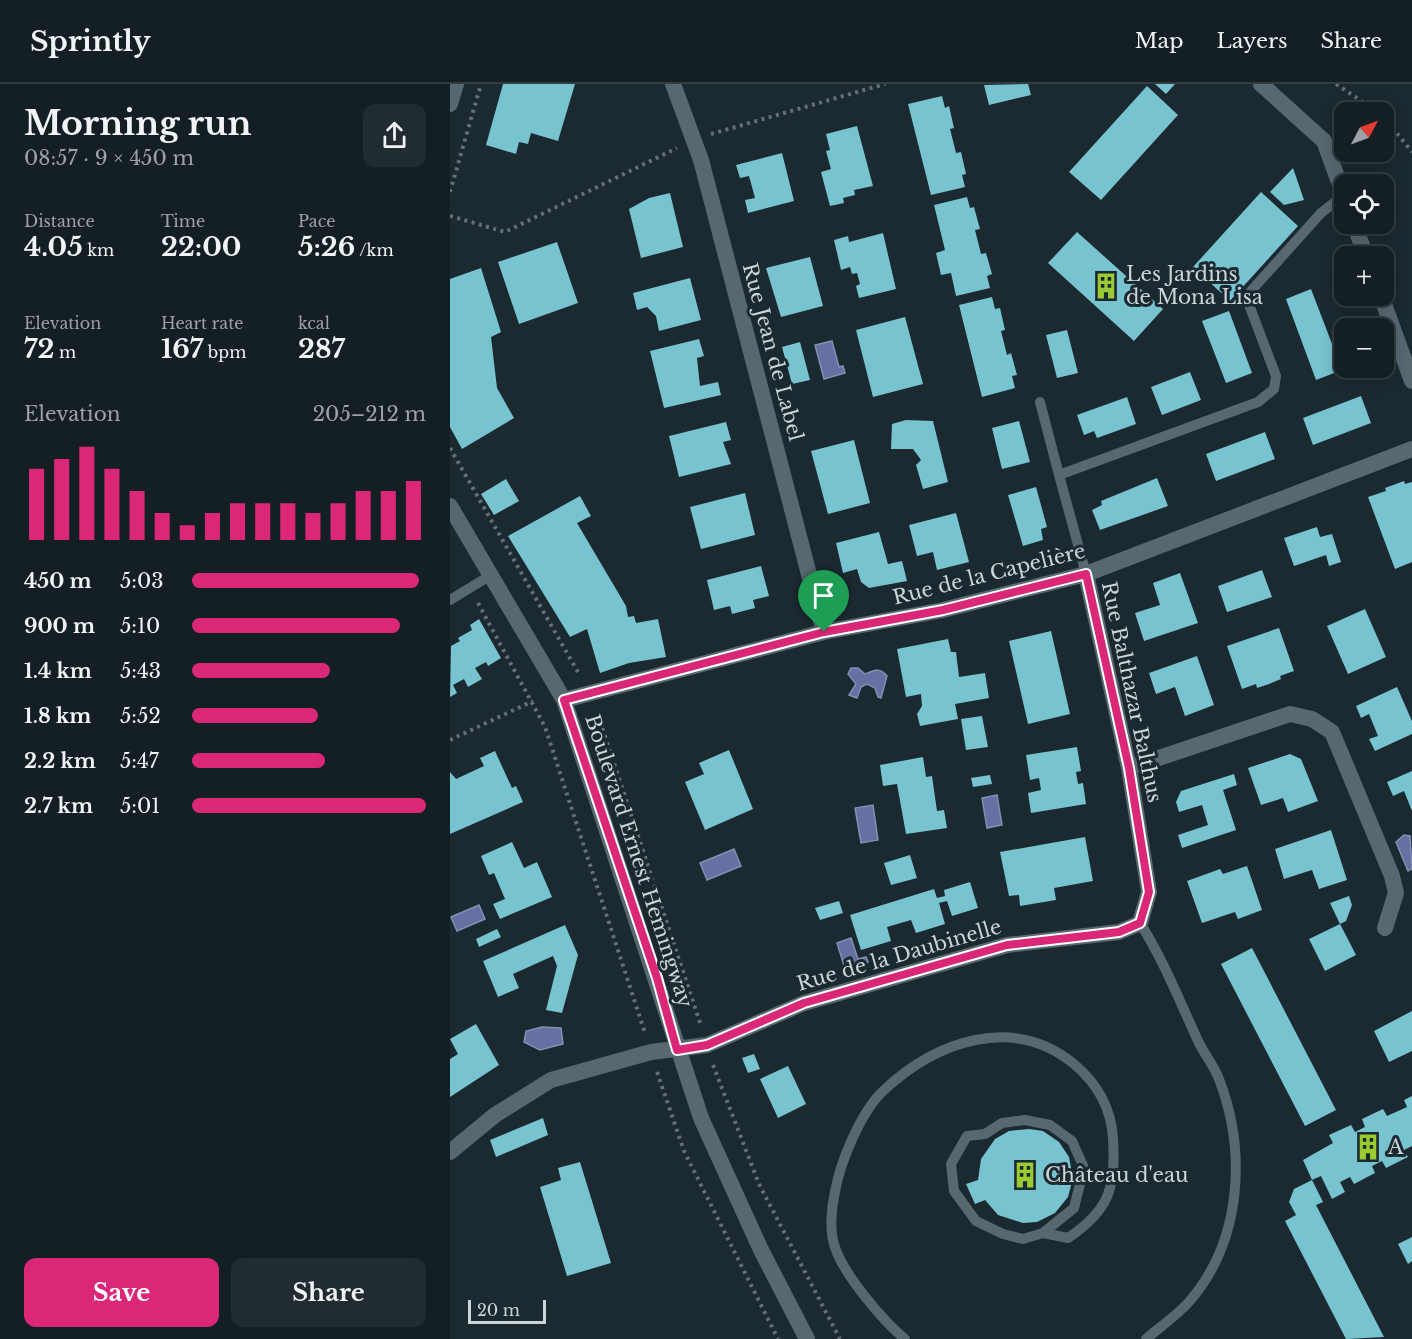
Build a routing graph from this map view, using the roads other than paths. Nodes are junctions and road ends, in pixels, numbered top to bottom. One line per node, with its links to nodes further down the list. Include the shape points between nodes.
1 (456, 84): 4 (street)
2 (673, 84): 16 (street, Rue Jean de Label, via 694,140)
3 (1261, 84): 5 (street, via 1324,141)
4 (450, 104)
5 (1336, 174)
6 (1334, 203): 11 (lane, via 1251,291 1248,302 1276,376 1274,389 1258,402)
7 (1385, 306): 8 (street)
8 (1412, 381)
9 (1040, 402): 11 (lane)
10 (1412, 449): 13 (street, Rue de la Capelière)
11 (1059, 475): 13 (lane)
12 (450, 506): 14 (street, Boulevard Ernest Hemingway)
13 (1086, 574): 16 (street, Rue de la Capelière, via 943,610); 18 (street, Rue Balthazar Balthus)
14 (491, 575): 15 (lane); 17 (street, Boulevard Ernest Hemingway)
15 (450, 600)
16 (824, 632): 17 (street, Rue de la Capelière)
17 (564, 700): 21 (street, Boulevard Ernest Hemingway, via 657,978)
18 (1129, 768): 19 (street, Rue Balthazar Balthus, via 1149,892); 20 (street, via 1290,714 1312,718 1332,732 1392,876 1396,893)
19 (1140, 923): 21 (street, Rue de la Daubinelle, via 1119,932 1007,945 804,1003 707,1045); 26 (lane, via 1159,953 1218,1077 1232,1120 1238,1177 1228,1229 1210,1273 1187,1303)
20 (1385, 928)
21 (677, 1050): 22 (street, Rue de la Daubinelle, via 651,1052 551,1080 495,1115); 24 (street, Boulevard Ernest Hemingway, via 701,1118)
22 (450, 1152)
23 (1043, 1233): 23 (lane, via 1074,1208 1084,1168 1072,1141 1050,1125 1025,1120 1002,1123 985,1134 968,1136 951,1164 954,1191 976,1221 1023,1239); 25 (lane, via 1068,1238 1090,1223 1107,1199 1114,1170 1112,1123 1104,1099 1083,1072 1057,1050 1031,1040 998,1037 962,1041 917,1064 881,1092 857,1130 839,1167 831,1211 836,1250 886,1323)
24 (807, 1339)
25 (905, 1339)
26 (1146, 1339)

